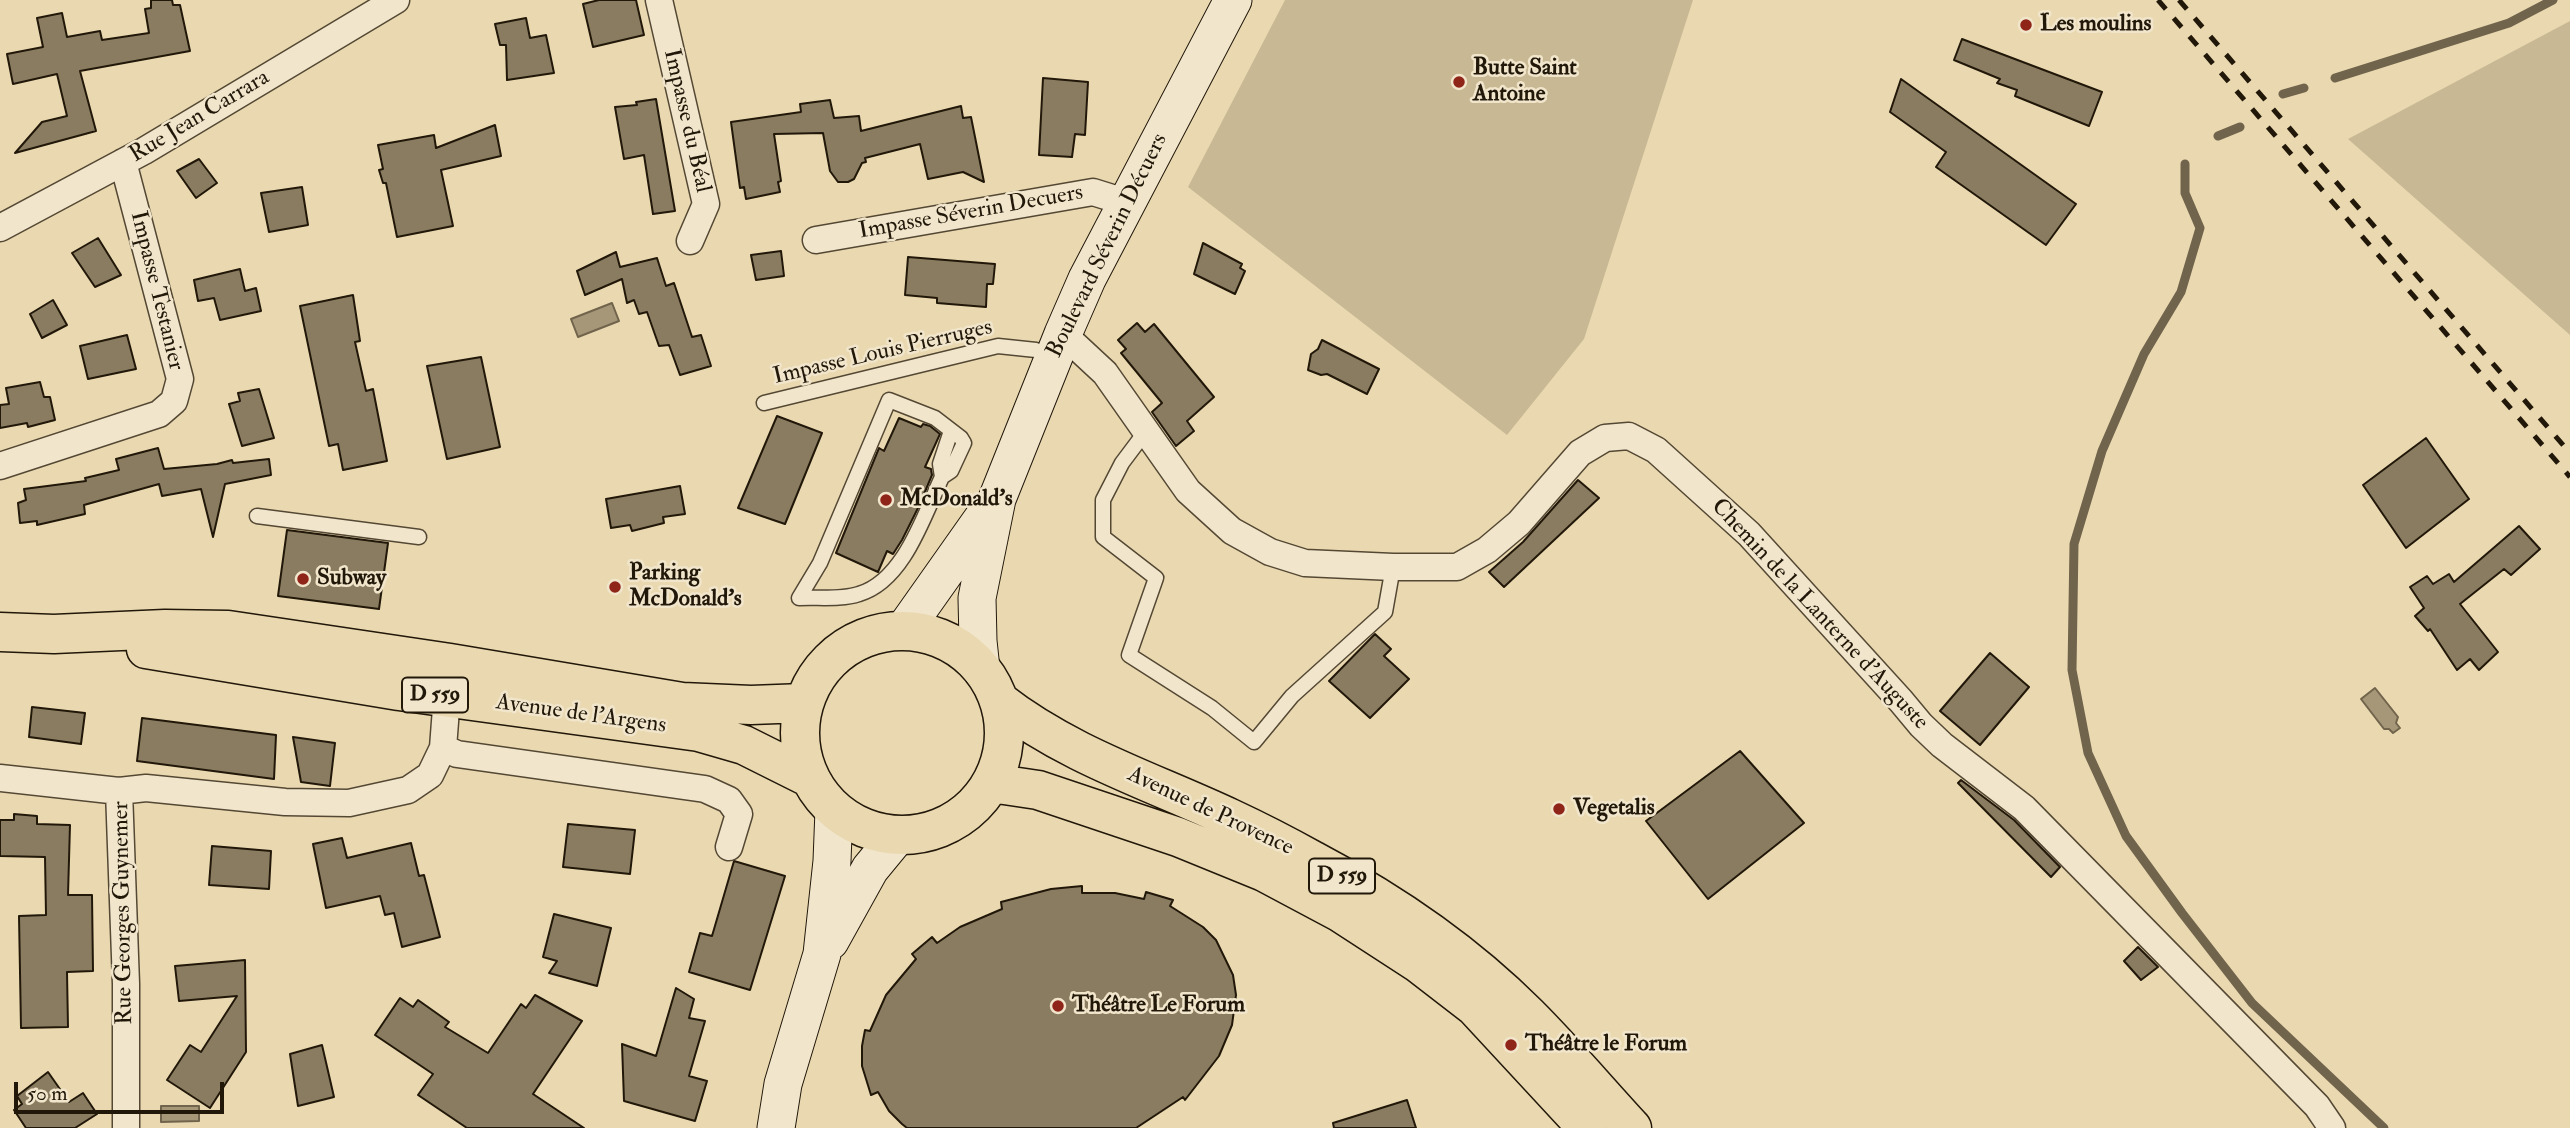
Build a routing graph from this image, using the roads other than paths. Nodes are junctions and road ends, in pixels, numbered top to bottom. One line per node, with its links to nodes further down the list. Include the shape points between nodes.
1 (396, 0): 4 (street, Rue Jean Carrara)
2 (659, 0): 8 (street, Impasse du Béal, via 706,204)
3 (1233, 0): 5 (street, Boulevard Séverin Décuers)
4 (123, 162): 6 (street, Rue Jean Carrara); 12 (street, Impasse Testanier, via 180,379 174,401 159,414)
5 (1125, 202): 7 (street, Impasse Séverin Decuers, via 1093,192); 9 (street, Boulevard Séverin Décuers)
6 (0, 228)
7 (816, 240)
8 (690, 241)
9 (1057, 347): 10 (lane, Impasse Louis Pierruges, via 998,346); 11 (street, Chemin de la Lanterne d'Auguste, via 1105,373); 14 (street, Boulevard Séverin Décuers)
10 (764, 403)
11 (1146, 431): 17 (street, Chemin de la Lanterne d'Auguste, via 1188,491 1233,531 1270,552 1305,563); 17 (lane, via 1103,500 1103,537 1156,578 1129,655 1212,708 1254,742 1293,696 1385,612)
12 (0, 466)
13 (942, 477): 13 (lane, via 900,564 886,579 858,595 799,598 820,563 889,400 935,418 964,443 951,471)
14 (997, 499): 18 (street, Boulevard Séverin Décuers); 20 (street, Boulevard Séverin Décuers, via 977,598)
15 (257, 516): 16 (lane)
16 (419, 537)
17 (1393, 567): 37 (street, Chemin de la Lanterne d'Auguste, via 1457,566 1487,550 1520,523 1580,453 1605,438 1629,436 1656,450 1749,534 1921,726 2024,808 2317,1106)
18 (904, 630): 20 (main road, via 933,635); 23 (main road, via 877,633 831,658 814,678)
19 (0, 632): 21 (main road, Avenue de l'Argens / D 559, via 228,630)
20 (981, 668): 22 (main road)
21 (448, 680): 23 (main road, Avenue de l'Argens / D 559, via 682,702); 24 (street, Rue Georges Guynemer); 26 (main road, Avenue de l'Argens / D 559, via 699,732 744,745)
22 (999, 701): 27 (main road, via 1004,729 1001,757); 36 (main road, Avenue de Provence / D 559, via 1053,739 1230,818 1398,908 1528,1015)
23 (803, 703): 26 (main road, via 799,741)
24 (443, 748): 28 (street, Rue Georges Guynemer, via 430,775 408,790 349,803 285,802 146,788); 31 (street, via 457,754 705,789 729,800 739,814)
25 (0, 778): 28 (street)
26 (810, 778): 29 (main road)
27 (991, 783): 30 (main road, via 962,816 920,834); 35 (main road, Avenue de Provence / D 559, via 1038,790 1178,837 1264,872 1341,913 1475,1007)
28 (119, 791): 33 (street, Rue Georges Guynemer)
29 (834, 810): 30 (main road, via 853,823); 32 (street)
30 (898, 835): 32 (street, via 870,869)
31 (729, 847)
32 (822, 954): 34 (street, via 783,1084)
33 (126, 1128)
34 (776, 1128)
35 (1587, 1128)
36 (1632, 1128)
37 (2332, 1128)

